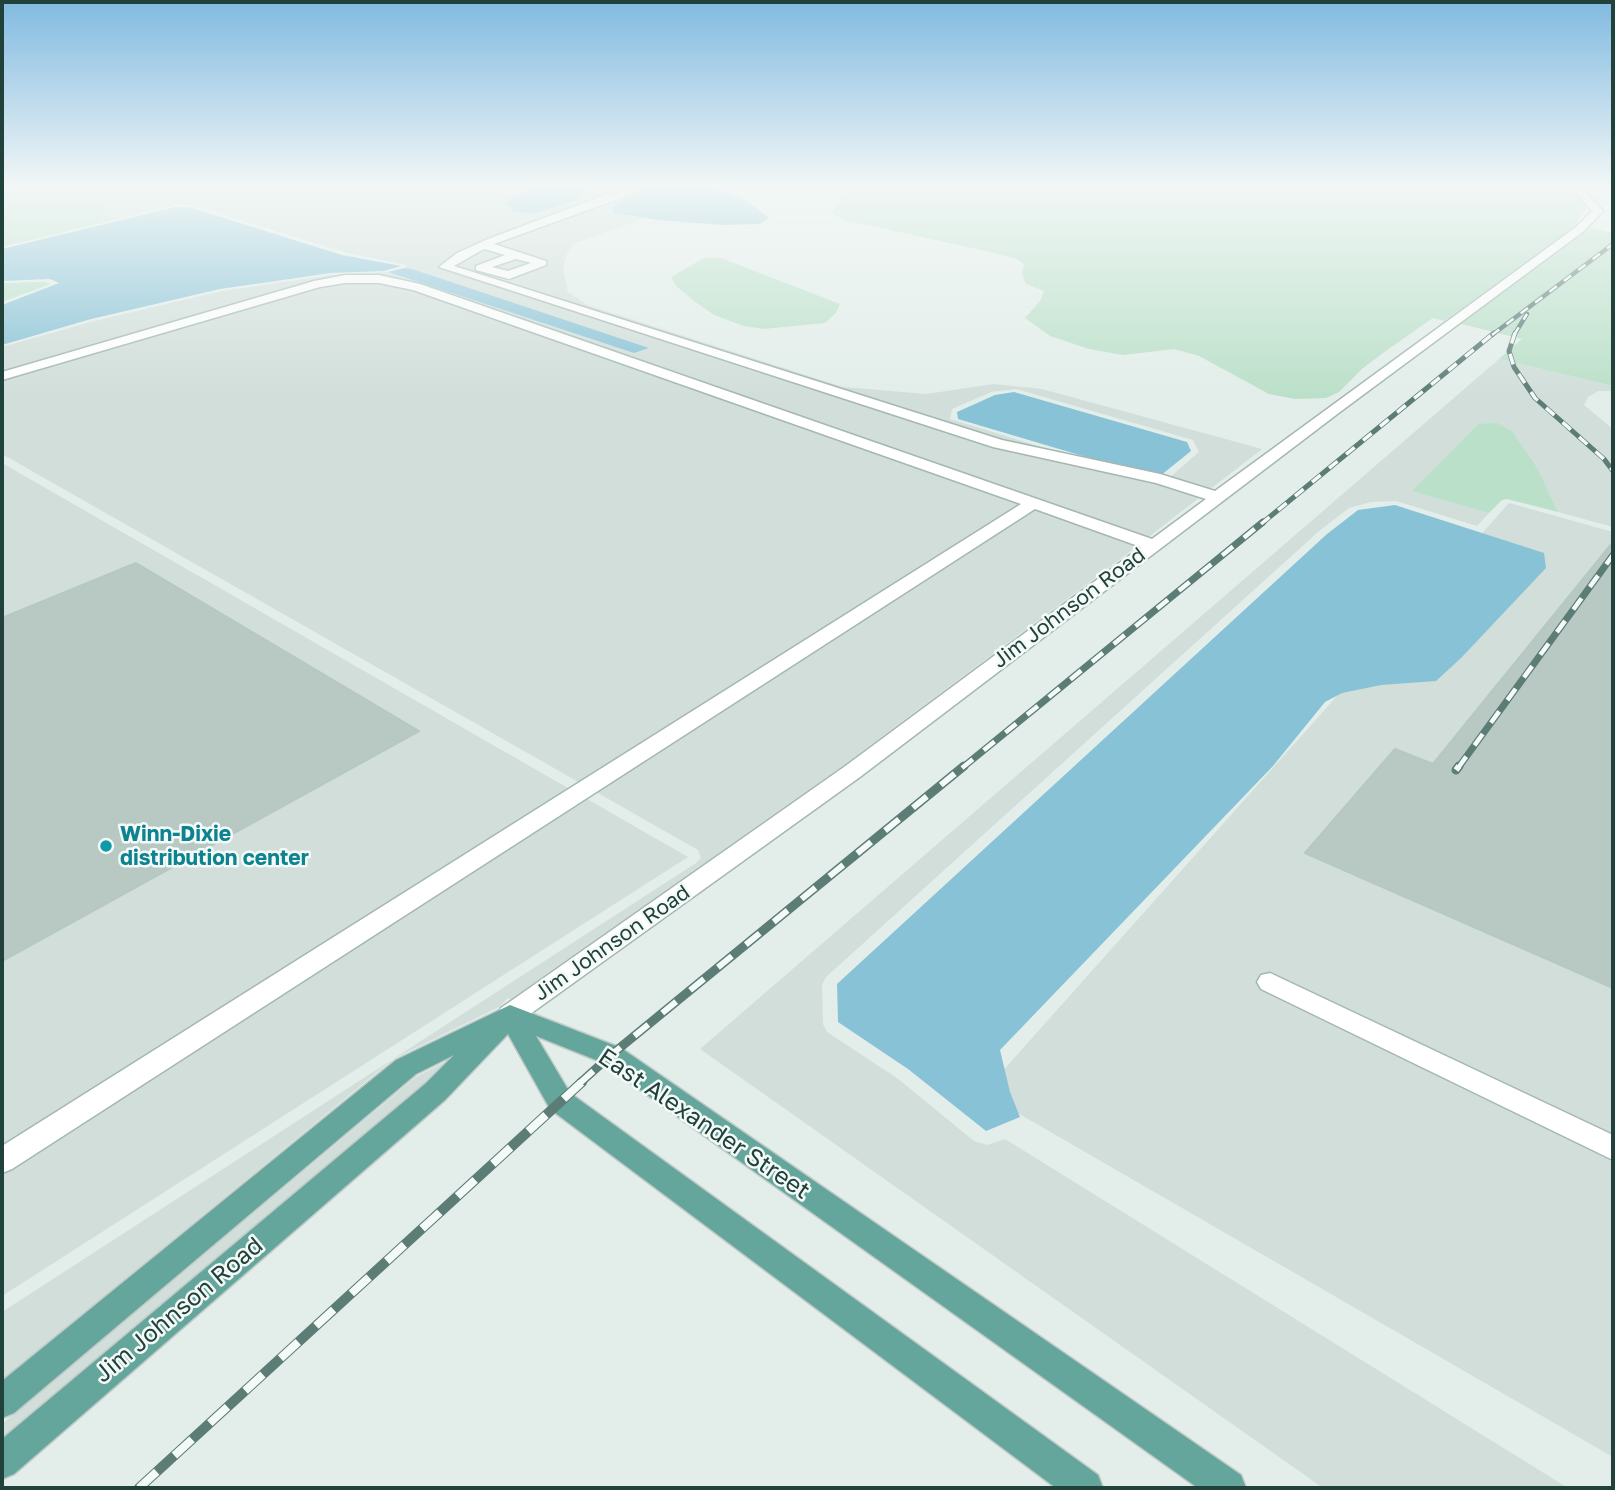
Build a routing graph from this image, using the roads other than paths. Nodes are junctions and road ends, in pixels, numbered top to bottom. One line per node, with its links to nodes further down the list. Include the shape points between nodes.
1 (458, 258): 4 (street, via 445,267 998,444 1160,479)
2 (1541, 258): 4 (street, Jim Johnson Road)
3 (2, 376): 5 (street, via 318,284 379,279 416,287)
4 (1217, 497): 6 (street, Jim Johnson Road)
5 (1034, 503): 6 (street); 10 (street)
6 (1153, 545): 8 (street, Jim Johnson Road, via 852,772)
7 (1270, 982): 9 (street)
8 (510, 1016): 11 (main road, Jim Johnson Road, via 406,1066); 12 (main road, Jim Johnson Road, via 435,1092); 13 (main road, via 560,1101); 14 (main road, East Alexander Street, via 611,1055)
9 (1613, 1148)
10 (2, 1161)
11 (2, 1402)
12 (2, 1462)
13 (1085, 1488)
14 (1228, 1488)

